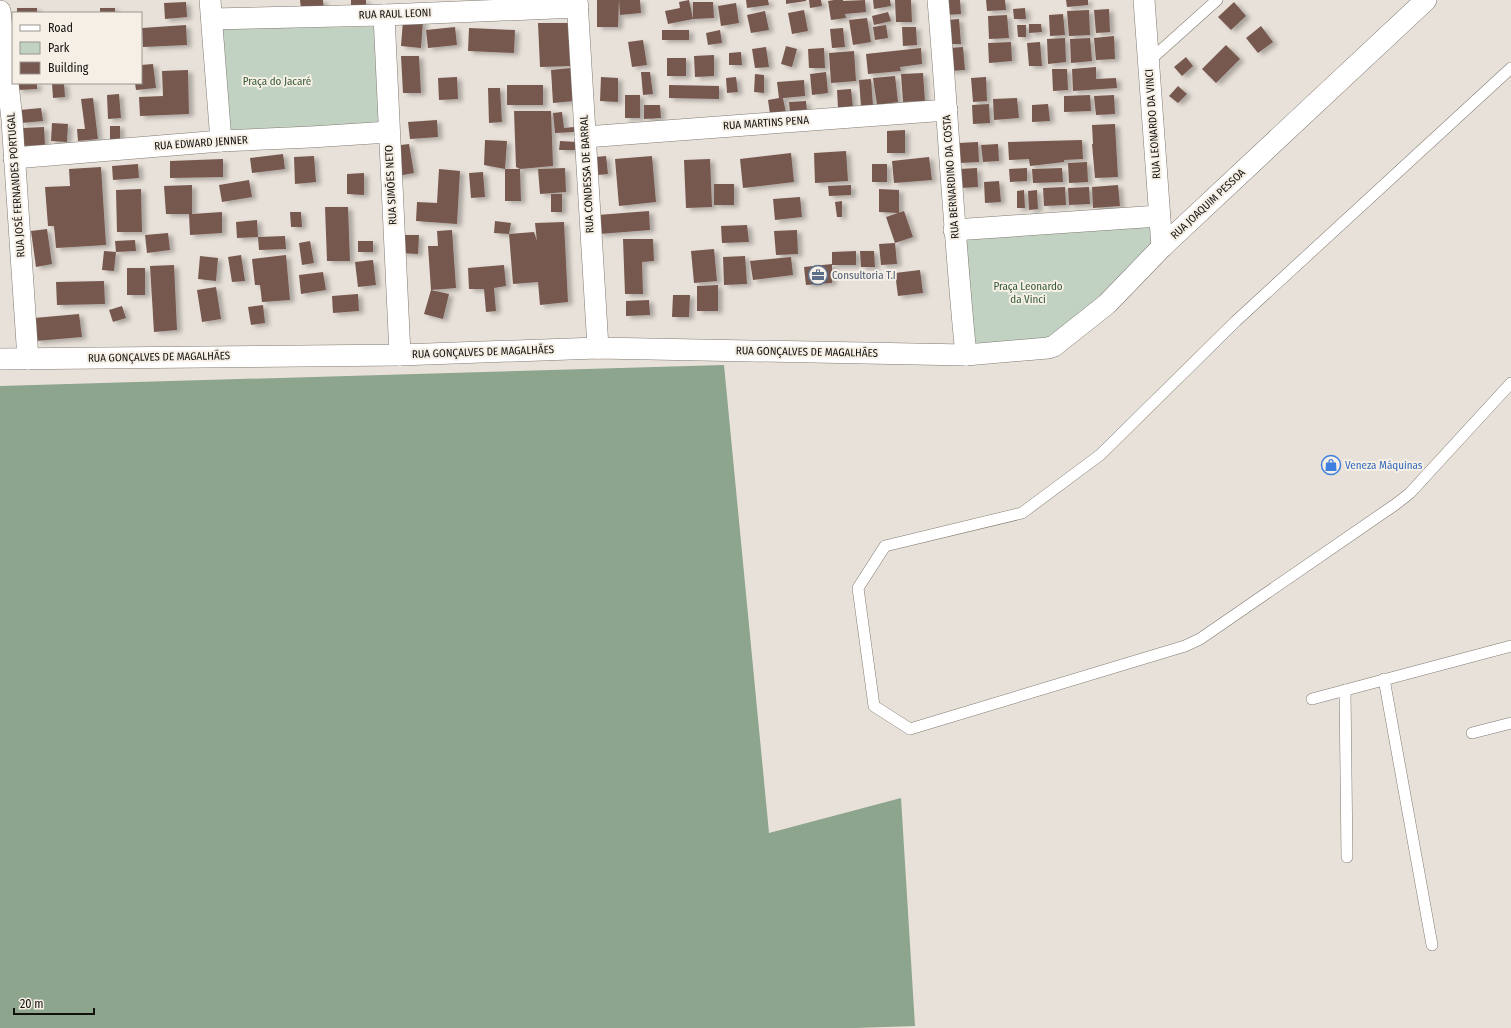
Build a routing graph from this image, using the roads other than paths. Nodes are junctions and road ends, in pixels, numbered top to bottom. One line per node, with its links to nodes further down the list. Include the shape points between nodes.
1 (938, 0): 11 (street, RUA BERNARDINO DA COSTA)
2 (1144, 0): 9 (street, RUA LEONARDO DA VINCI)
3 (1217, 0): 9 (lane)
4 (1426, 0): 19 (street, RUA JOAQUIM PESSOA)
5 (578, 4): 8 (street, RUA RAUL LEONI); 14 (street, RUA CONDESSA DE BARRAL)
6 (211, 10): 8 (street, RUA RAUL LEONI); 15 (street)
7 (0, 11): 12 (street, RUA JOSÉ FERNANDES PORTUGAL)
8 (384, 15): 13 (street, RUA SIMÕES NETO)
9 (1149, 61): 17 (street, RUA LEONARDO DA VINCI)
10 (1511, 68): 25 (lane, via 1236,321 1100,455 1022,513 885,546 858,588 874,706 910,729 1185,646 1200,639 1410,493)
11 (947, 110): 14 (street, RUA MARTINS PENA); 18 (street, RUA BERNARDINO DA COSTA)
12 (6, 121): 16 (street, RUA JOSÉ FERNANDES PORTUGAL)
13 (389, 132): 15 (street, RUA EDWARD JENNER); 21 (street, RUA SIMÕES NETO)
14 (585, 137): 20 (street, RUA CONDESSA DE BARRAL)
15 (221, 141): 16 (street, RUA EDWARD JENNER)
16 (14, 158): 23 (street, RUA JOSÉ FERNANDES PORTUGAL)
17 (1160, 216): 18 (street); 19 (street, RUA LEONARDO DA VINCI)
18 (954, 230): 22 (street, RUA BERNARDINO DA COSTA)
19 (1162, 247): 22 (street, RUA JOAQUIM PESSOA, via 1107,304 1054,346)
20 (598, 348): 21 (street, RUA GONÇALVES DE MAGALHÃES); 22 (street, RUA GONÇALVES DE MAGALHÃES)
21 (400, 354): 23 (street, RUA GONÇALVES DE MAGALHÃES)
22 (966, 355)
23 (28, 358): 24 (street, RUA GONÇALVES DE MAGALHÃES)
24 (0, 359)
25 (1511, 383)
26 (1511, 646): 27 (lane)
27 (1384, 680): 28 (lane); 33 (lane)
28 (1345, 690): 29 (lane); 32 (lane)
29 (1312, 699)
30 (1511, 722): 31 (lane)
31 (1472, 733)
32 (1347, 858)
33 (1432, 945)

